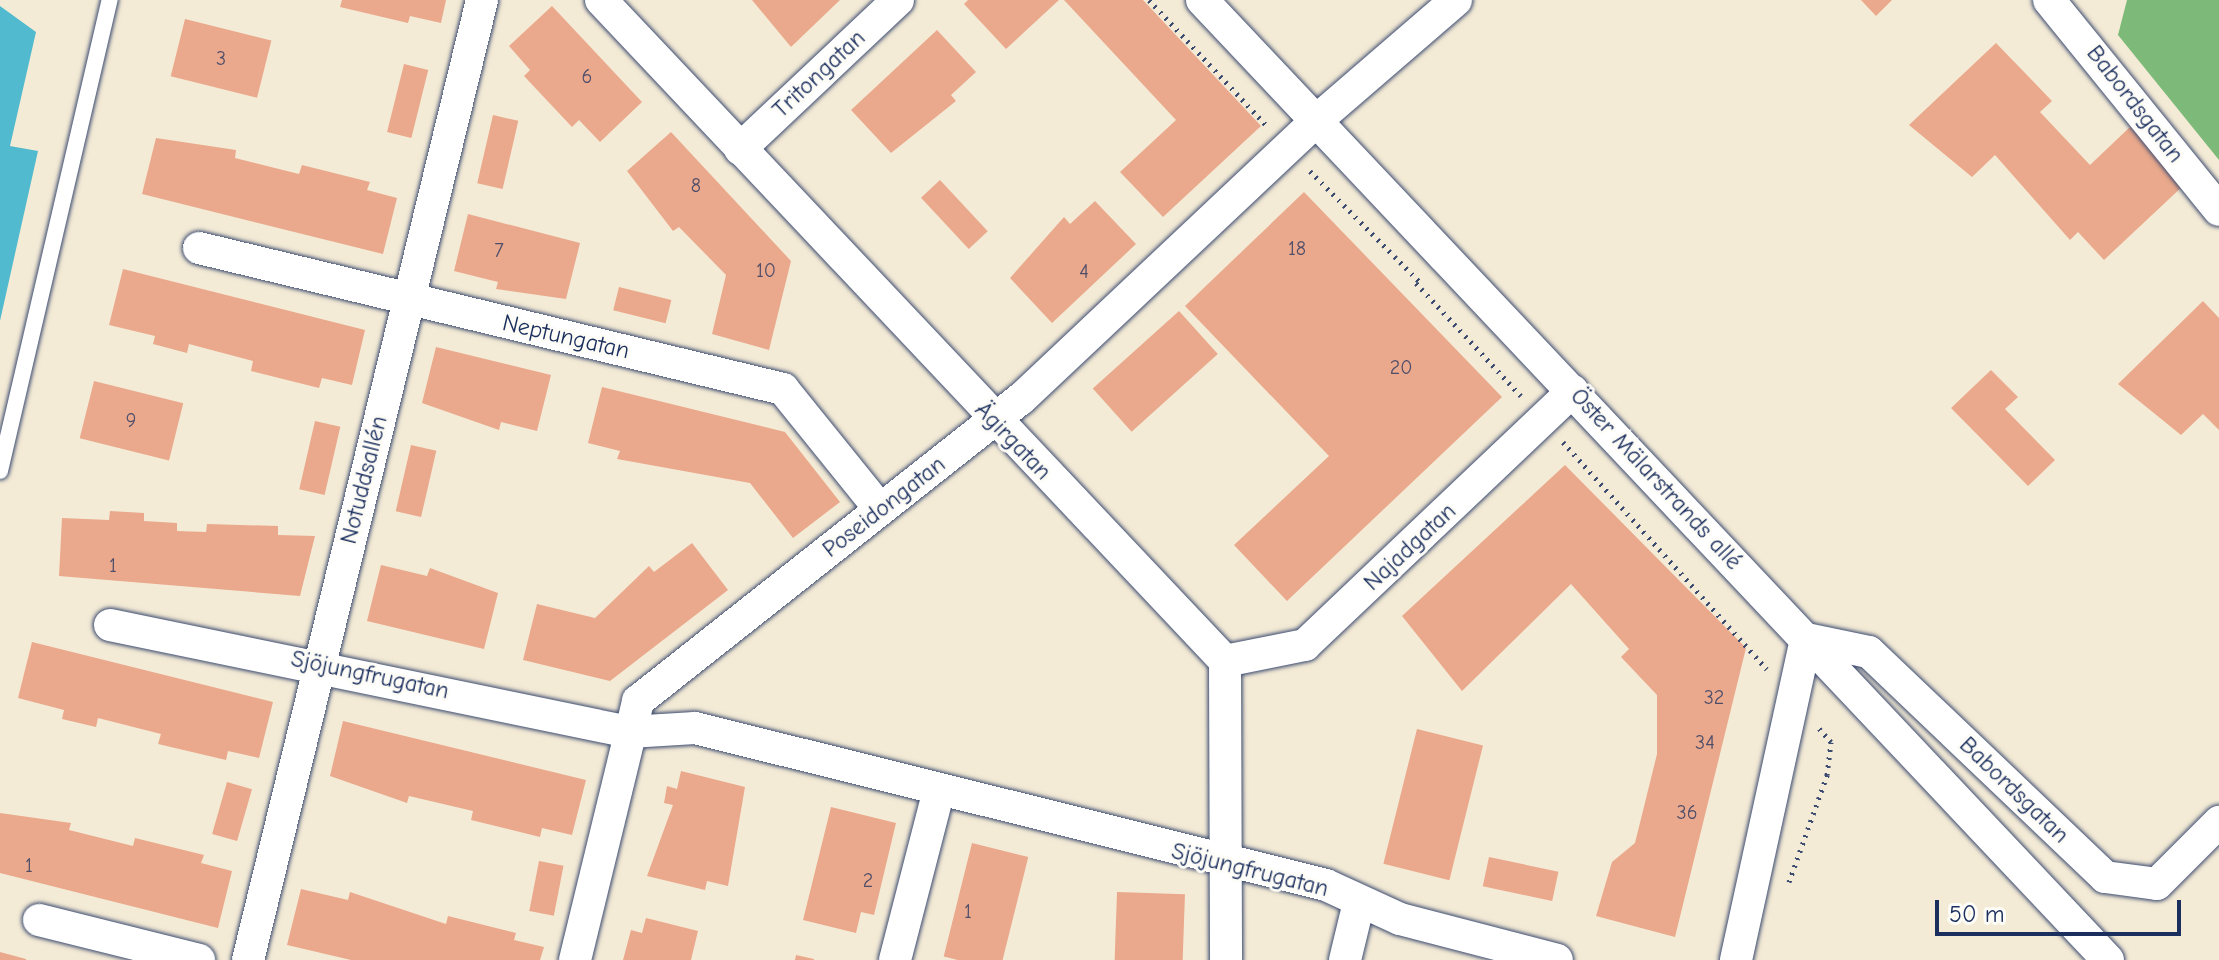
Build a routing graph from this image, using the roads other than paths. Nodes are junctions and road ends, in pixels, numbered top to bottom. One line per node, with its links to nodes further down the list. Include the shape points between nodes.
1 (110, 0): 15 (lane)
2 (482, 0): 12 (street, Notuddsallén)
3 (601, 0): 9 (street, Ägirgatan)
4 (898, 0): 9 (street, Tritongatan)
5 (1202, 0): 8 (street, Öster Mälarstrands allé)
6 (1456, 0): 8 (street, Poseidongatan)
7 (2049, 0): 10 (street, Babordsgatan)
8 (1316, 121): 13 (street, Öster Mälarstrands allé); 14 (street, Poseidongatan)
9 (740, 149): 14 (street, Ägirgatan)
10 (2219, 210)
11 (199, 248): 12 (street, Neptungatan)
12 (408, 299): 16 (street, Neptungatan, via 783,389); 20 (street, Notuddsallén)
13 (1573, 391): 18 (street, Öster Mälarstrands allé); 19 (street, Najadgatan, via 1305,645)
14 (993, 421): 16 (street, Poseidongatan); 19 (street, Ägirgatan)
15 (0, 471)
16 (880, 509): 21 (street, Poseidongatan, via 638,701)
17 (110, 625): 20 (street, Sjöjungfrugatan)
18 (1806, 639): 23 (street, Babordsgatan, via 1869,652 2105,877 2157,884); 34 (street); 35 (street, Öster Mälarstrands allé)
19 (1225, 661): 24 (street)
20 (320, 663): 21 (street, Sjöjungfrugatan); 28 (street, Notuddsallén)
21 (629, 732): 22 (street, Sjöjungfrugatan, via 695,728); 29 (street, Poseidongatan)
22 (939, 790): 24 (street, Sjöjungfrugatan); 30 (street)
23 (2219, 822)
24 (1226, 865): 25 (street, Sjöjungfrugatan, via 1326,885); 31 (street)
25 (1359, 902): 32 (street); 33 (street, Sjöjungfrugatan)
26 (39, 920): 27 (street)
27 (199, 960)
28 (248, 960)
29 (575, 960)
30 (895, 960)
31 (1226, 960)
32 (1345, 960)
33 (1557, 960)
34 (1736, 960)
35 (2108, 960)

